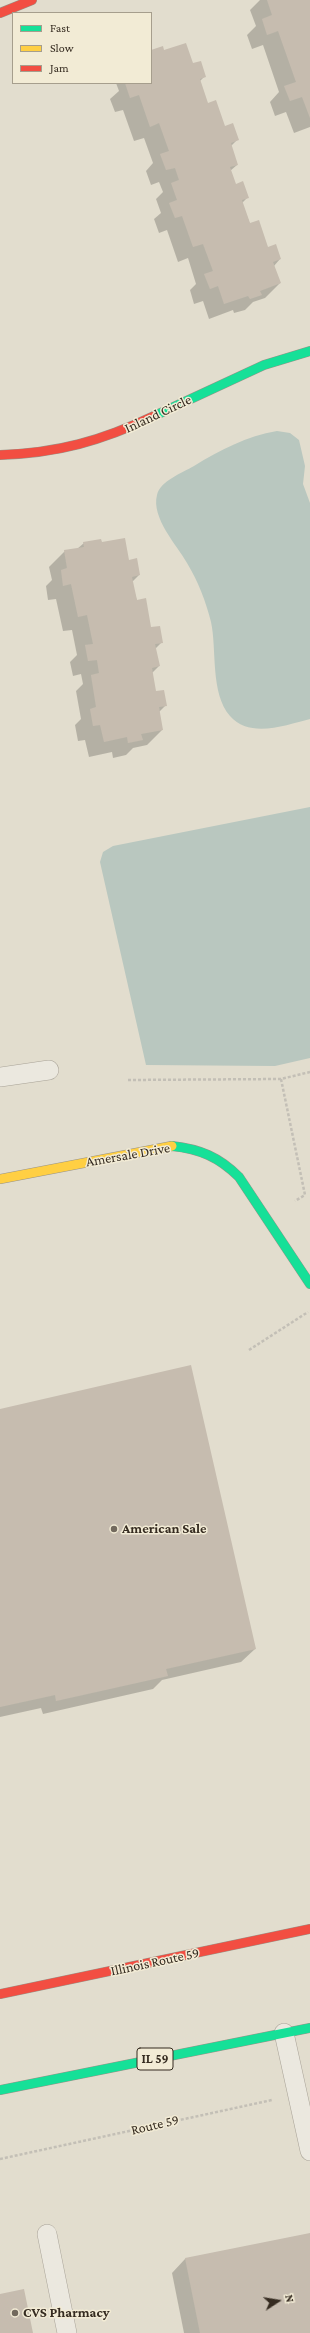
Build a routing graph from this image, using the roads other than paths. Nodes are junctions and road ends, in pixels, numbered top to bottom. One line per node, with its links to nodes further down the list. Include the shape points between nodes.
1 (32, 0): 2 (street)
2 (0, 13)
3 (310, 350): 4 (street, Inland Circle, via 264,365 110,437 63,450)
4 (0, 455)
5 (49, 1070): 6 (lane)
6 (0, 1077)
7 (0, 1179): 8 (street, Amersale Drive, via 172,1146 197,1149 225,1162 239,1177)
8 (310, 1284)
9 (310, 1929): 10 (street, Illinois Route 59)
10 (0, 1994)
11 (310, 2028): 12 (street, IL 59)
12 (284, 2033): 13 (street, IL 59); 14 (lane)
13 (0, 2090)
14 (310, 2151)
15 (47, 2234): 16 (lane)
16 (67, 2333)

